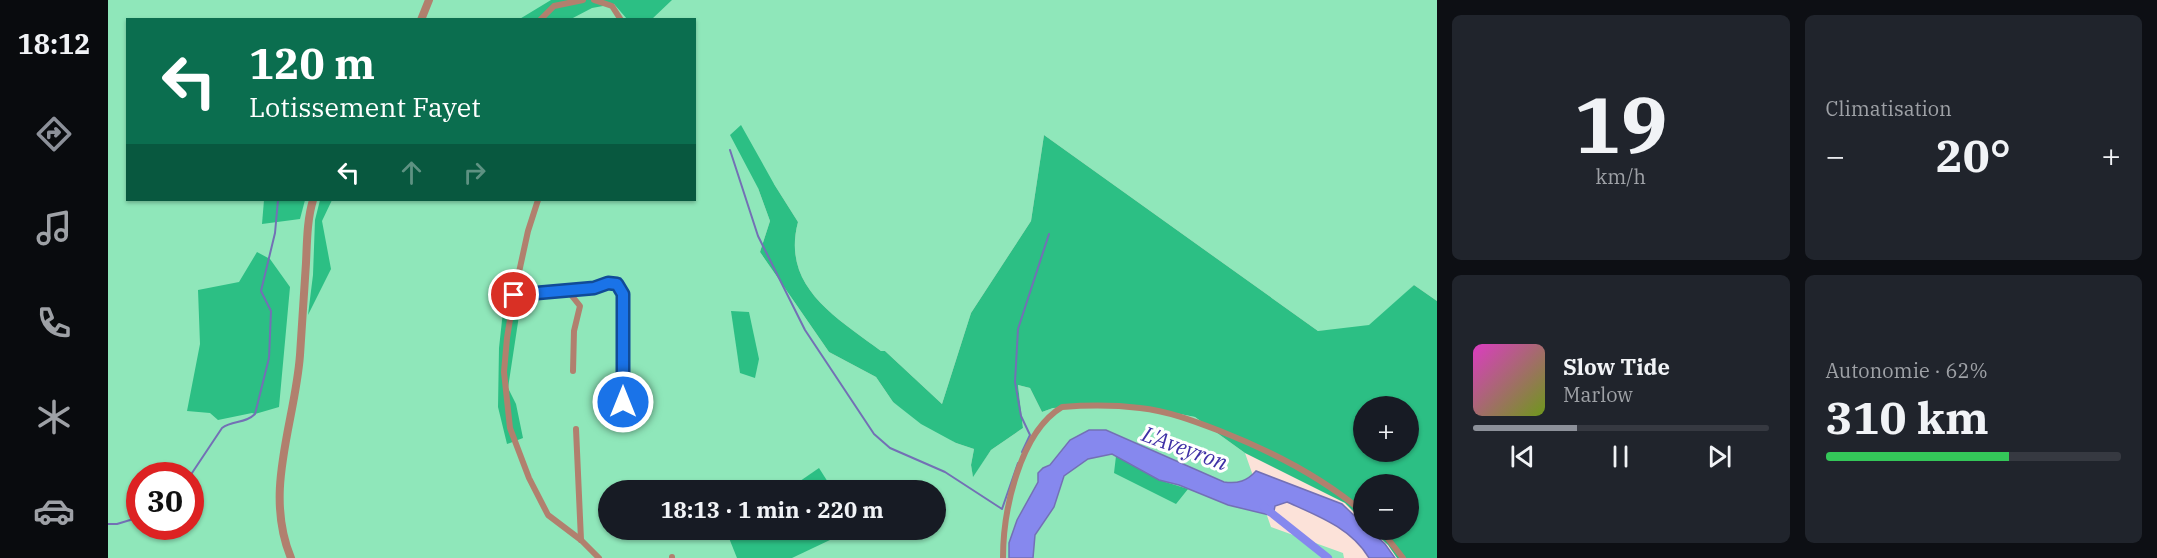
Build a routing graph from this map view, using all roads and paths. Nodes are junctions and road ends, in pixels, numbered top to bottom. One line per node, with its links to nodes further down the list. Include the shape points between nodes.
1 (429, 0): 4 (street)
2 (583, 0): 5 (street, via 554,6)
3 (594, 0): 6 (street, via 612,6)
4 (421, 18)
5 (542, 18)
6 (620, 18)
7 (313, 201): 17 (street, via 300,357 279,477 281,524)
8 (538, 201): 10 (street)
9 (568, 291): 10 (street); 11 (street, via 580,306 574,331); 12 (street, via 608,283 617,284 623,294)
10 (514, 295): 15 (street, via 504,372 510,428 548,515)
11 (573, 370)
12 (623, 402)
13 (576, 429): 15 (street)
14 (1353, 503): 19 (street, via 1299,467 1183,417 1140,408 1062,407 1040,427 1026,453 1011,492)
15 (581, 540): 18 (street)
16 (1389, 540): 20 (street)
17 (291, 558)
18 (599, 558)
19 (1003, 558)
20 (1403, 558)

